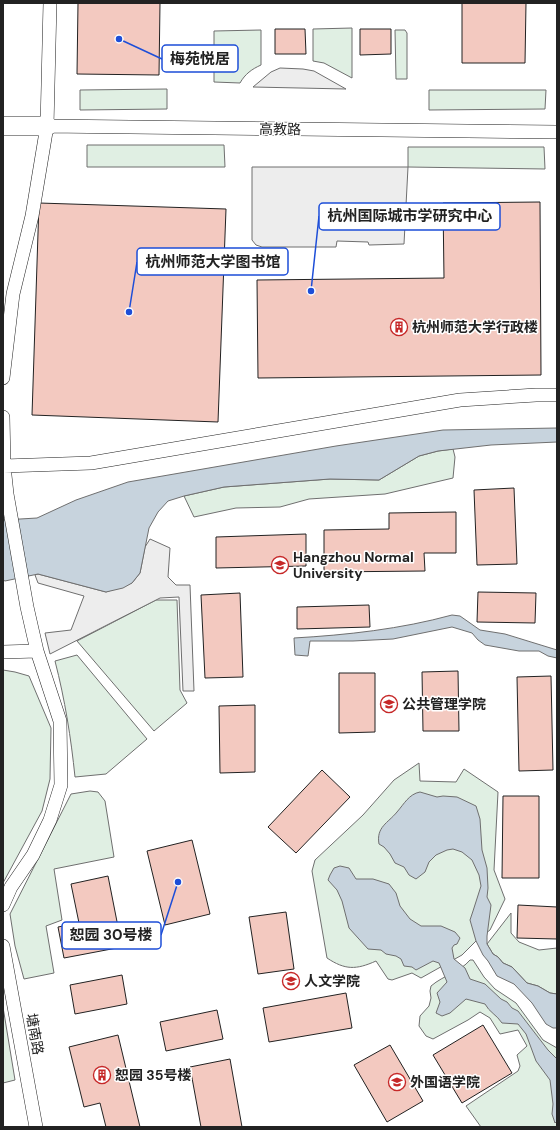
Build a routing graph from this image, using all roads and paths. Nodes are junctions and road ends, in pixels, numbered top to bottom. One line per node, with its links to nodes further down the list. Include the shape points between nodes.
1 (50, 3): 3 (street)
2 (3, 126): 3 (street, 高教路)
3 (47, 126): 4 (street, 高教路); 5 (street, via 32,216 13,294)
4 (557, 132)
5 (3, 378)
6 (557, 395): 8 (street, via 460,400 91,463)
7 (3, 417): 8 (street)
8 (4, 466): 9 (street, via 27,607)
9 (37, 651): 10 (street); 11 (street, via 60,721 61,785 50,820 33,855 11,887)
10 (3, 652)
11 (3, 904)
12 (3, 946): 13 (street, 塘南路)
13 (36, 1127)

